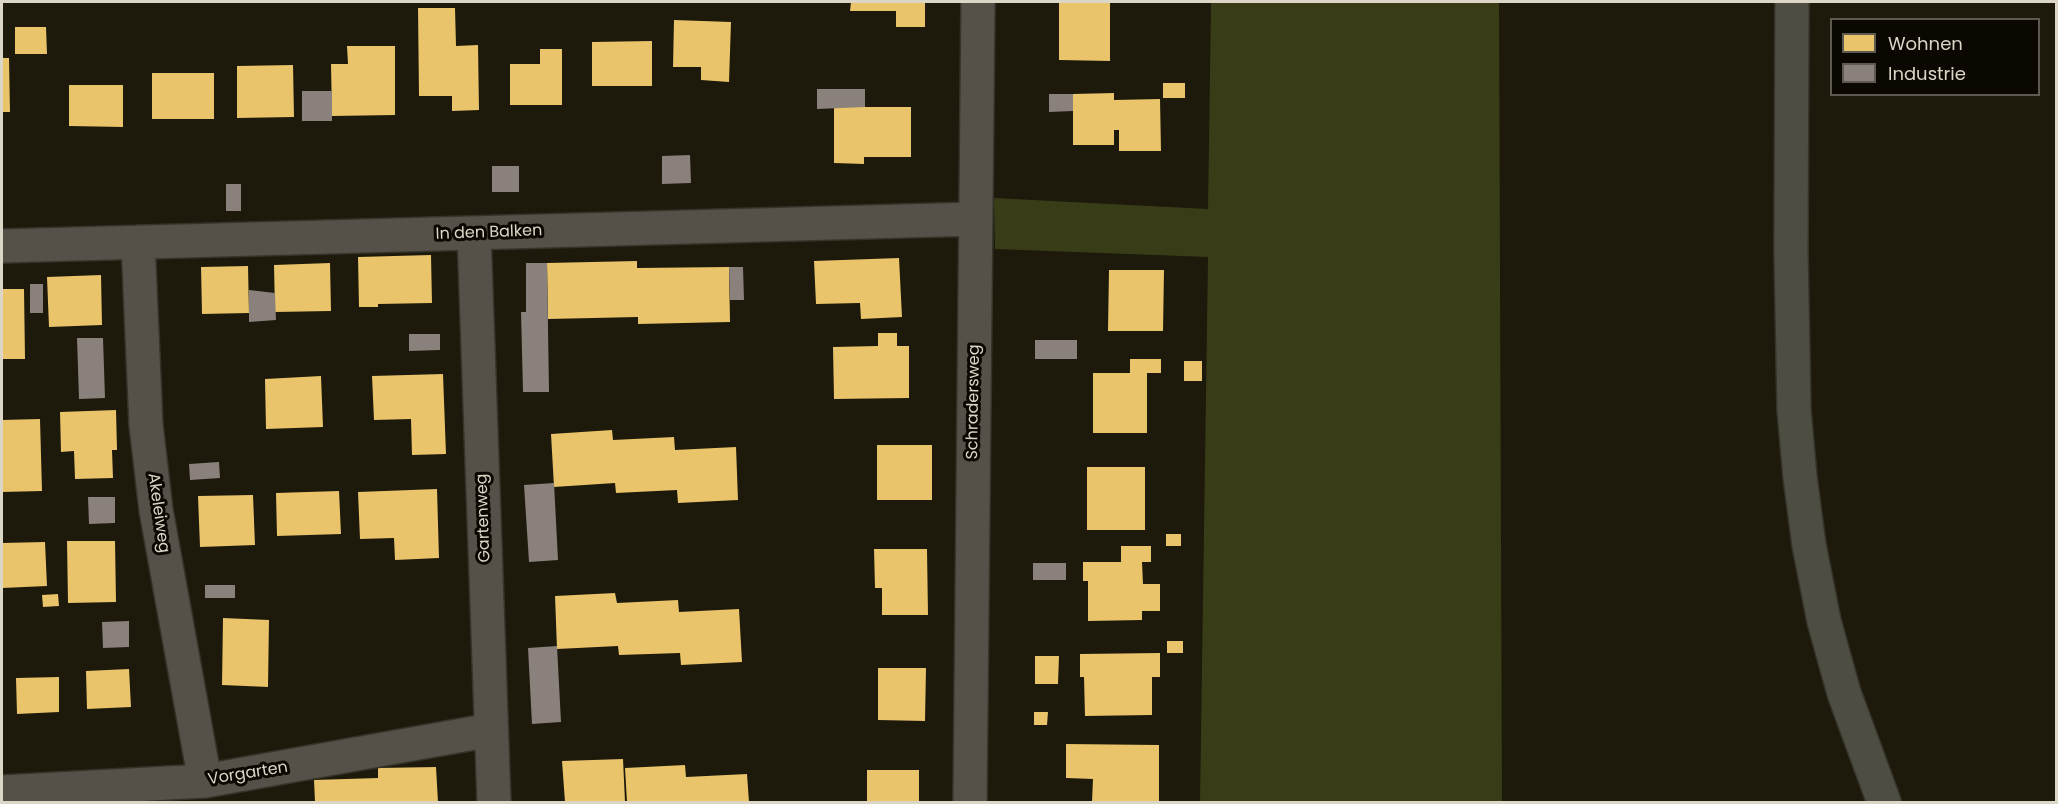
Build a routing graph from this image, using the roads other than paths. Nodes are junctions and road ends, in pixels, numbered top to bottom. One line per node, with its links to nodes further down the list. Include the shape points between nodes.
1 (978, 2): 3 (street, Schradersweg)
2 (1792, 2): 12 (street, via 1791,252 1794,410 1800,477 1824,621 1844,693)
3 (976, 219): 4 (street, In den Balken); 11 (street, Schradersweg)
4 (474, 233): 5 (street, In den Balken); 7 (street, Gartenweg)
5 (138, 242): 6 (street, In den Balken); 8 (street, Akeleiweg, via 146,425 156,510)
6 (2, 246)
7 (491, 730): 8 (street, Vorgarten); 10 (street, Gartenweg)
8 (205, 781): 9 (street, Vorgarten)
9 (2, 792)
10 (494, 802)
11 (970, 802)
12 (1884, 802)

